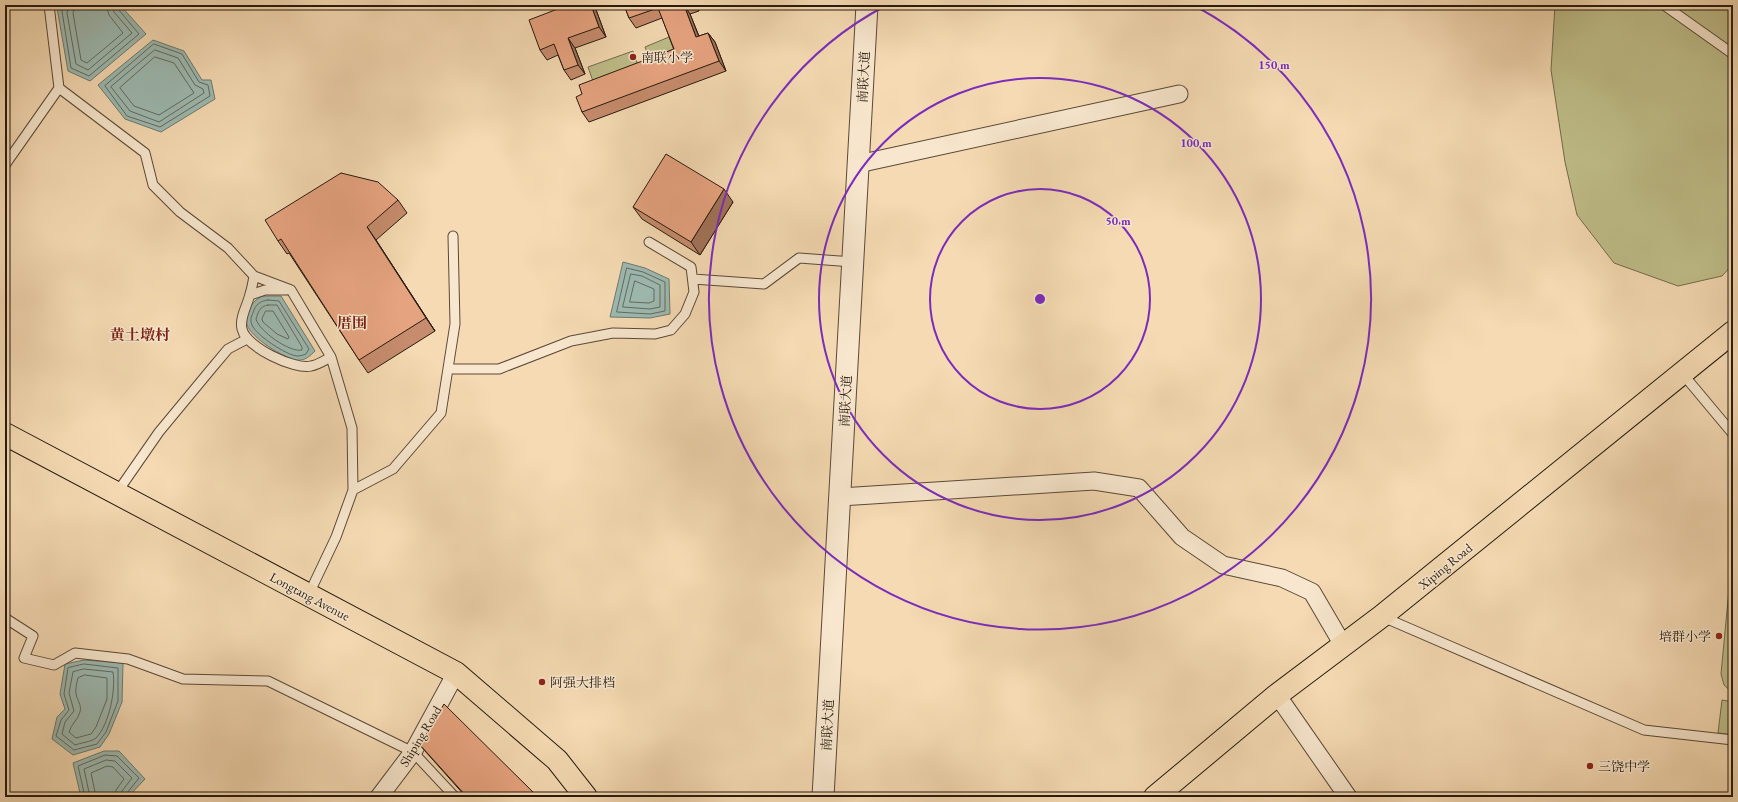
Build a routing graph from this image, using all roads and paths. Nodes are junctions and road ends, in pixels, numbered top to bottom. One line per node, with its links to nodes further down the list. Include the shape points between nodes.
1 (49, 5): 5 (lane)
2 (867, 5): 7 (street, 南联大道)
3 (1664, 5): 4 (lane)
4 (1733, 54)
5 (59, 88): 8 (lane); 12 (lane, via 145,153 153,185 180,212 228,248)
6 (1179, 94): 7 (street)
7 (858, 164): 11 (street, 南联大道)
8 (5, 165)
9 (453, 236): 19 (lane, via 455,324)
10 (649, 242): 13 (lane, via 692,267)
11 (853, 262): 13 (lane, via 798,258 764,284); 26 (street, 南联大道)
12 (254, 276): 14 (lane); 15 (lane)
13 (693, 279): 19 (lane, via 694,292 685,314 671,330 655,334 613,333 571,341 499,369)
14 (292, 290): 15 (lane, via 265,290); 18 (lane)
15 (250, 295): 17 (lane, via 242,320 242,329)
16 (1733, 332): 20 (highway, Xiping Road)
17 (247, 339): 18 (lane, via 273,357 300,366 311,366); 25 (lane, via 228,349 159,432)
18 (331, 357): 24 (lane, via 352,428)
19 (448, 369): 24 (lane, via 441,413 393,469)
20 (1682, 373): 22 (lane); 28 (highway, Xiping Road)
21 (5, 434): 25 (highway, Longtang Avenue)
22 (1733, 434)
23 (5, 443): 25 (highway, Longtang Avenue)
24 (353, 490): 27 (lane, via 336,537)
25 (113, 496): 27 (highway, Longtang Avenue)
26 (840, 497): 30 (street, via 1094,481 1139,488 1182,537 1222,565 1282,578 1312,592); 38 (street, 南联大道)
27 (306, 599): 31 (highway, Longtang Avenue)
28 (1382, 616): 30 (highway, Xiping Road); 33 (lane, via 1644,730)
29 (5, 618): 34 (lane, via 33,636 24,658 54,666 76,653 128,659 183,679 268,682)
30 (1343, 646): 32 (highway, Xiping Road)
31 (454, 677): 34 (street, Shiping Road); 35 (highway, Longtang Avenue, via 552,765)
32 (1277, 695): 39 (highway, Xiping Road); 40 (street)
33 (1733, 740)
34 (413, 752): 36 (street, Shiping Road); 37 (lane)
35 (579, 796)
36 (378, 797)
37 (456, 797)
38 (823, 797)
39 (1155, 797)
40 (1348, 797)

